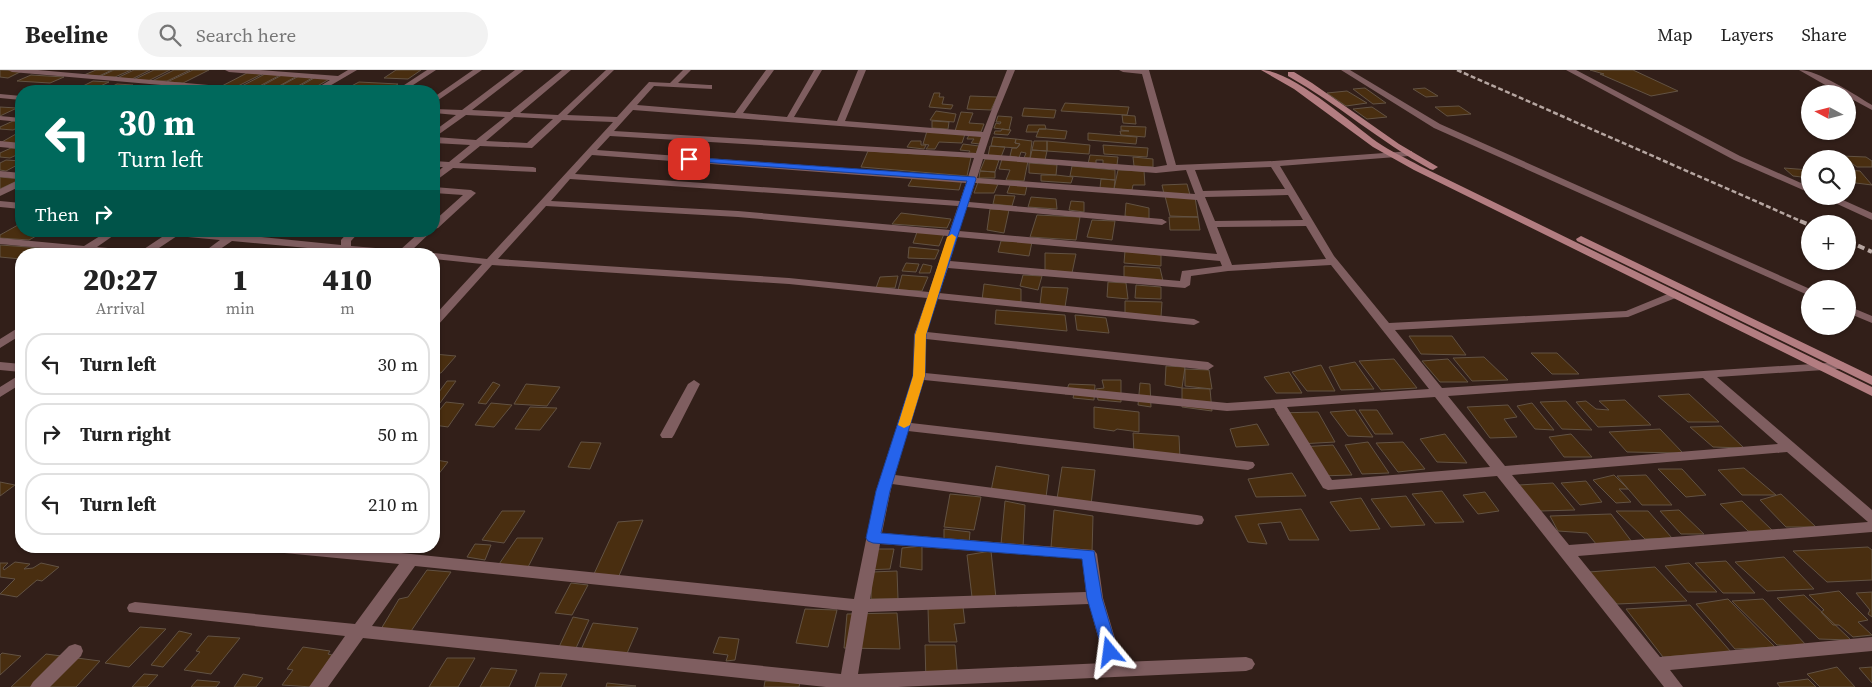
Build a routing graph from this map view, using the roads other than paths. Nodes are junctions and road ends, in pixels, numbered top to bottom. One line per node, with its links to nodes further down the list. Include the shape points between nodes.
1 (12, 70): 23 (street)
2 (229, 70): 3 (street)
3 (240, 70): 22 (street); 24 (street)
4 (353, 70): 22 (street)
5 (432, 70): 26 (street)
6 (478, 70): 32 (street)
7 (520, 70): 37 (street)
8 (566, 70): 39 (street)
9 (610, 70): 40 (street)
10 (687, 70): 27 (street)
11 (770, 70): 38 (street)
12 (818, 70): 42 (street)
13 (862, 70): 45 (street)
14 (1011, 70): 48 (street)
15 (1122, 70): 21 (street)
16 (1265, 70): 56 (street, via 1297,87)
17 (1282, 70): 54 (street, via 1310,84)
18 (1345, 70): 104 (street, via 1437,126)
19 (1570, 70): 69 (street, via 1737,158)
20 (1803, 70): 28 (street)
21 (1145, 71): 60 (street)
22 (338, 78): 25 (street)
23 (154, 85)
24 (212, 85)
25 (326, 85)
26 (408, 85)
27 (672, 85): 29 (street); 34 (street, via 652,84)
28 (1830, 85)
29 (709, 87)
30 (0, 96): 31 (street)
31 (15, 97)
32 (440, 97)
33 (1856, 99): 35 (street)
34 (631, 107): 38 (street); 44 (street)
35 (1872, 108)
36 (440, 111): 37 (street)
37 (465, 112): 39 (street); 46 (street)
38 (738, 114): 42 (street)
39 (512, 115): 40 (street); 50 (street)
40 (560, 117): 44 (street); 50 (street, via 529,146)
41 (0, 118): 43 (street)
42 (790, 118): 45 (street)
43 (15, 119)
44 (618, 120): 47 (street)
45 (841, 122): 48 (street)
46 (440, 131)
47 (607, 133): 53 (street); 55 (street)
48 (986, 135): 55 (street)
49 (440, 140): 50 (street)
50 (478, 143): 59 (street)
51 (0, 144): 52 (street)
52 (15, 145)
53 (589, 152): 66 (street); 67 (street)
54 (1409, 153): 56 (street); 115 (street, via 1425,164)
55 (979, 156): 60 (street, via 1156,170); 67 (street)
56 (1395, 156): 58 (street); 105 (street)
57 (440, 164): 59 (street)
58 (1274, 164): 61 (street); 71 (street)
59 (451, 165): 62 (street); 64 (street)
60 (1172, 167): 61 (street)
61 (1189, 167): 73 (street)
62 (533, 170)
63 (0, 174): 65 (street)
64 (440, 174)
65 (15, 175)
66 (568, 176): 74 (street); 76 (street)
67 (972, 179): 73 (street); 76 (street)
68 (15, 185): 72 (street)
69 (1801, 186)
70 (440, 190): 80 (street, via 471,193)
71 (1291, 192): 73 (street); 82 (street)
72 (0, 193)
73 (1200, 195): 83 (street)
74 (543, 203): 84 (street, via 738,214); 100 (street)
75 (0, 204): 77 (street)
76 (964, 204): 81 (street); 84 (street)
77 (15, 205)
78 (1846, 205): 79 (street)
79 (1872, 216)
80 (440, 221)
81 (1162, 222)
82 (1310, 223): 83 (street); 101 (street)
83 (1211, 224): 102 (street)
84 (954, 232): 102 (street); 103 (street)
85 (105, 237): 94 (street)
86 (169, 237): 95 (street)
87 (221, 237): 90 (street)
88 (349, 237): 92 (street)
89 (421, 237): 98 (street)
90 (230, 238): 92 (street); 96 (street)
91 (0, 241): 93 (street)
92 (346, 247): 97 (street)
93 (75, 248)
94 (88, 248)
95 (152, 248)
96 (215, 248)
97 (356, 248)
98 (410, 248)
99 (440, 257): 100 (street)
100 (489, 262): 106 (street, via 789,281); 108 (street)
101 (1334, 262): 102 (street); 111 (street)
102 (1226, 263): 103 (street, via 1186,273 1185,285)
103 (942, 264): 106 (street)
104 (1801, 289)
105 (1674, 295): 111 (street, via 1628,314); 118 (street)
106 (933, 297): 110 (street); 113 (street)
107 (1856, 313): 109 (street)
108 (440, 316)
109 (1872, 320)
110 (1194, 322)
111 (1386, 327): 125 (street)
112 (15, 334): 114 (street)
113 (920, 335): 117 (street); 121 (street)
114 (0, 344)
115 (1839, 365): 118 (street); 122 (street)
116 (0, 366): 119 (street)
117 (1208, 366)
118 (1819, 366): 120 (street); 126 (street)
119 (15, 367)
120 (1706, 374): 125 (street); 131 (street)
121 (919, 376): 128 (street, via 1227,407); 129 (street)
122 (1872, 381)
123 (15, 382): 127 (street)
124 (694, 384): 130 (street)
125 (1437, 391): 128 (street); 133 (street)
126 (1872, 392)
127 (0, 393)
128 (1278, 403): 133 (street, via 1328,485)
129 (903, 426): 132 (street); 134 (street)
130 (667, 435)
131 (1790, 447): 133 (street); 135 (street)
132 (1248, 465)
133 (1500, 471): 139 (street)
134 (887, 479): 136 (street); 138 (street)
135 (1872, 518)
136 (1197, 520)
137 (1872, 527): 139 (street)
138 (873, 538): 142 (street, via 1089,554); 143 (street)
139 (1565, 551): 149 (street)
140 (337, 553): 141 (street)
141 (410, 561): 143 (street); 145 (street)
142 (1095, 598): 143 (street); 150 (street)
143 (861, 606): 151 (street)
144 (135, 608): 145 (street)
145 (360, 632): 151 (street); 153 (street)
146 (1872, 644): 149 (street)
147 (75, 651): 152 (street)
148 (1246, 664): 150 (street)
149 (1656, 664): 154 (street)
150 (1116, 670): 151 (street)
151 (847, 684)
152 (39, 687)
153 (318, 687)
154 (1674, 687)

